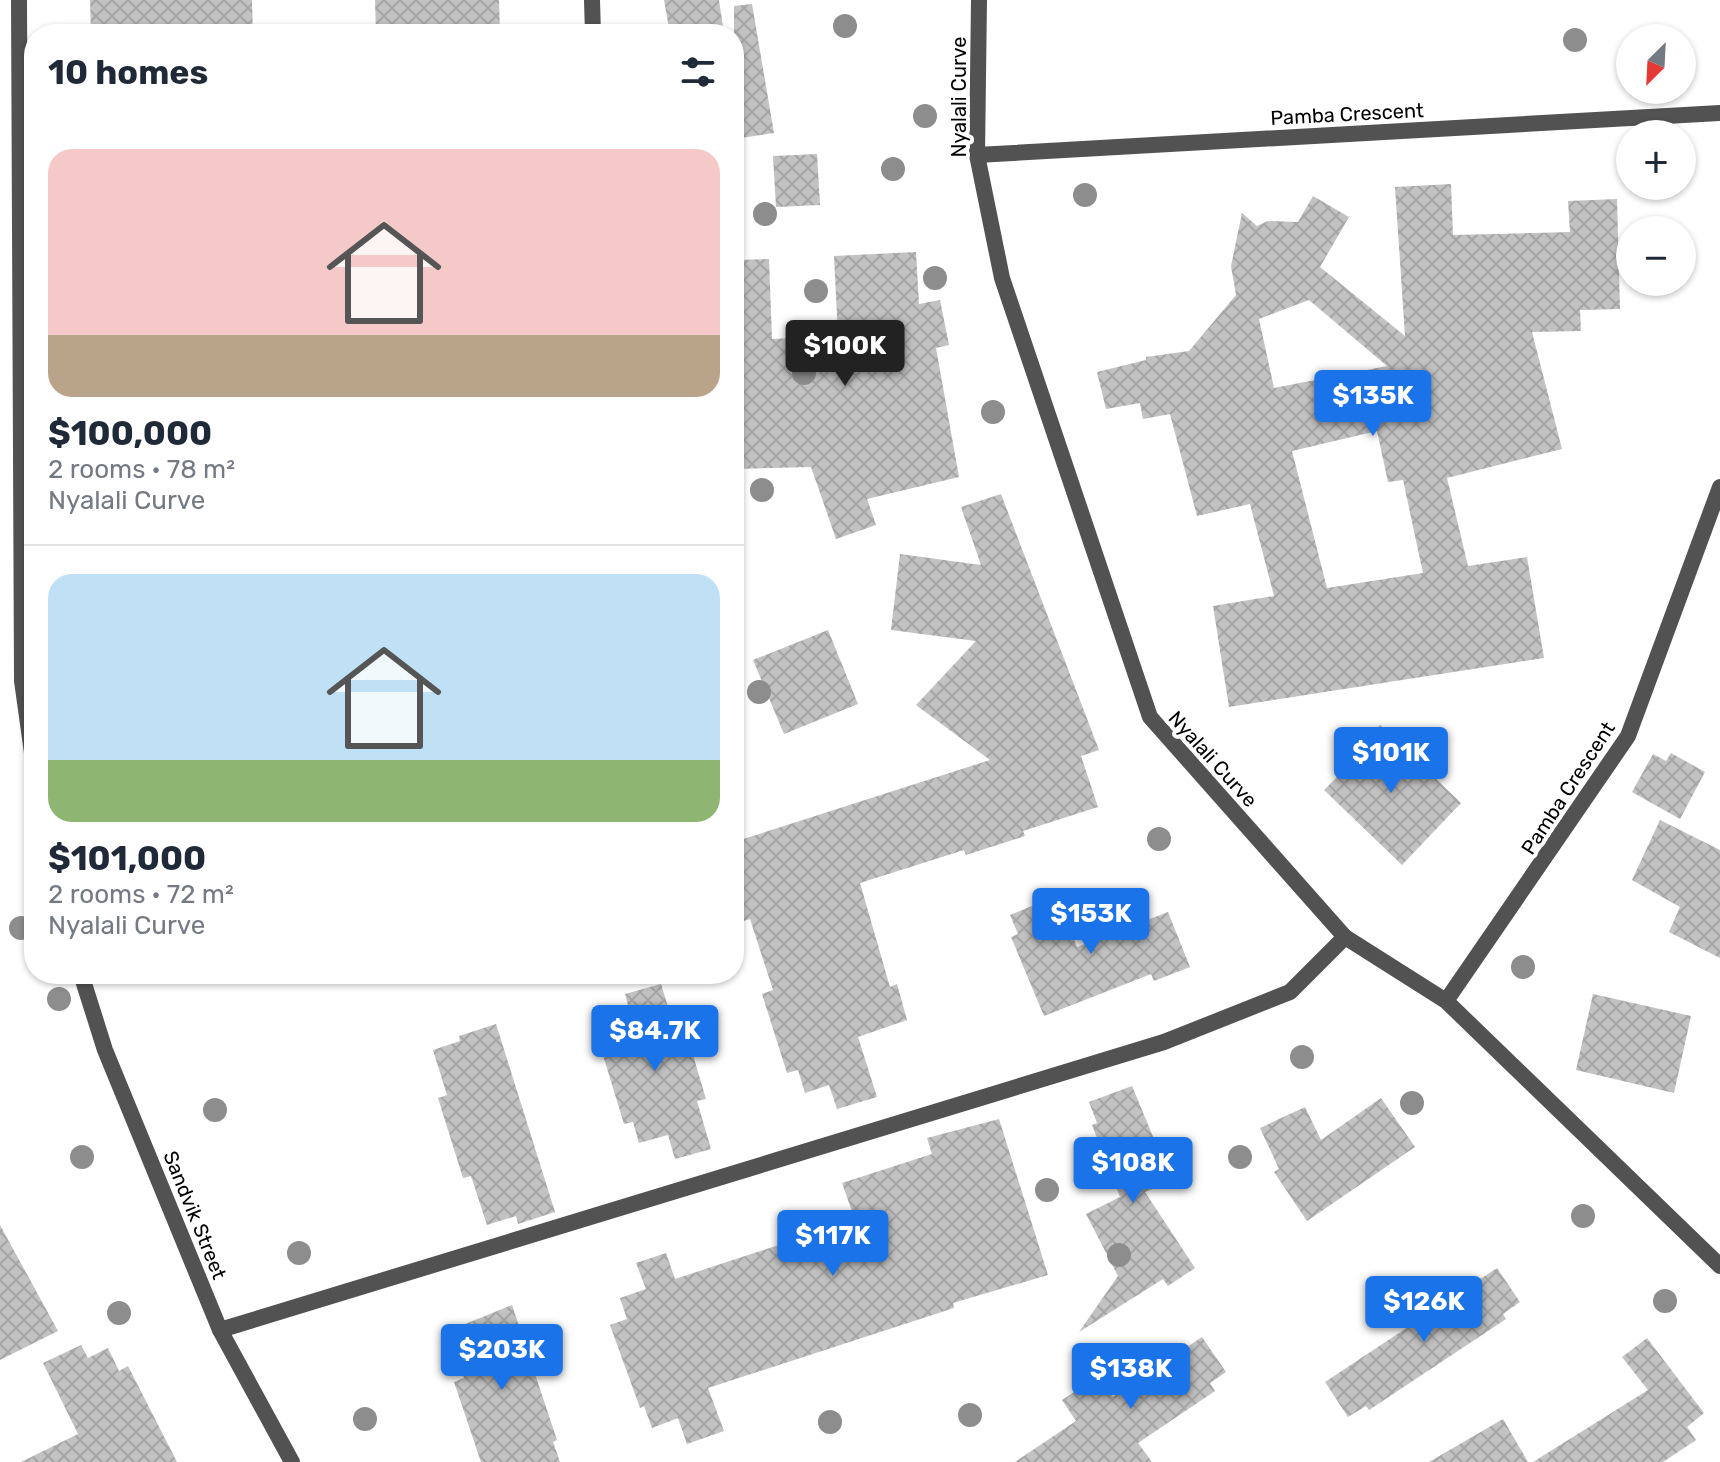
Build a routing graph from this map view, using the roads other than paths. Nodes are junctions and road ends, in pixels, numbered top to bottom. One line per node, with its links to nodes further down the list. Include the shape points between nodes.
1 (19, 0): 8 (street)
2 (592, 0): 4 (street)
3 (979, 0): 6 (street, Nyalali Curve)
4 (593, 24)
5 (1720, 113): 6 (street, Pamba Crescent)
6 (977, 155): 9 (street, Nyalali Curve, via 1002,278 1150,717)
7 (1720, 487): 11 (street, Pamba Crescent, via 1628,736)
8 (24, 695)
9 (1345, 937): 11 (street, Nyalali Curve); 13 (street, via 1290,992 1164,1042)
10 (84, 984): 13 (street, Sandvik Street, via 105,1050)
11 (1446, 1001): 12 (street, Nyalali Curve)
12 (1720, 1266)
13 (220, 1330): 14 (street, Sandvik Street)
14 (292, 1462)

